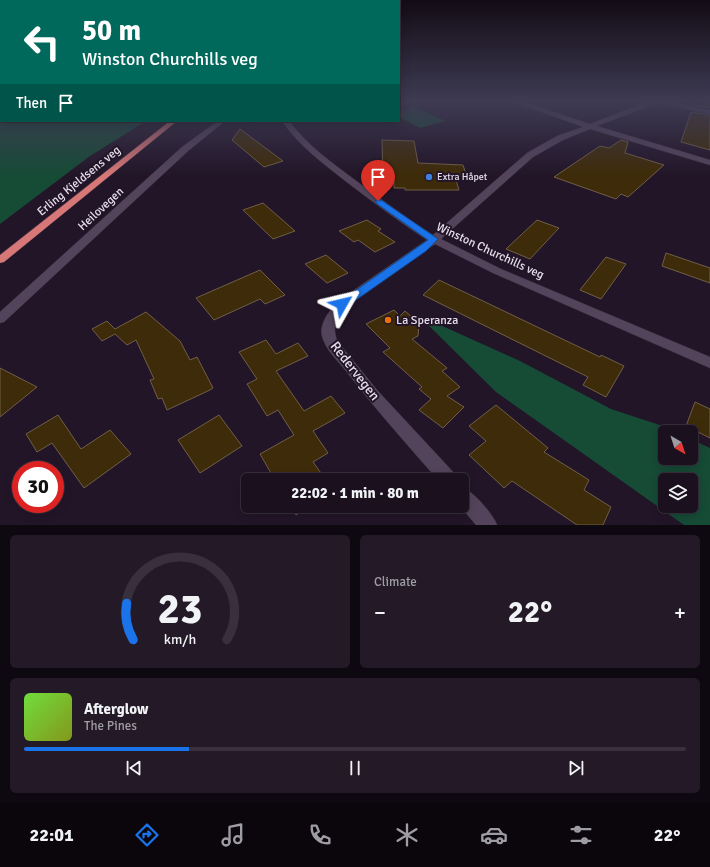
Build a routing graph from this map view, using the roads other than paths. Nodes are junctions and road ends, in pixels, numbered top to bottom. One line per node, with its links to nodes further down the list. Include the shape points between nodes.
1 (168, 126): 9 (highway, Erling Kjeldsens veg)
2 (216, 126): 10 (street, Heilovegen, via 185,149)
3 (288, 126): 8 (street, Winston Churchills veg, via 312,152)
4 (586, 126): 6 (street)
5 (594, 126): 6 (street, Redervegen)
6 (590, 127): 7 (street); 8 (street, Redervegen, via 560,138 530,155)
7 (710, 163)
8 (433, 239): 11 (street, Winston Churchills veg, via 497,271); 12 (street, Redervegen, via 423,249 342,304 329,324 328,335 347,364)
9 (0, 260)
10 (0, 319)
11 (710, 363)
12 (443, 473)
13 (469, 503): 14 (street)
14 (488, 525)

